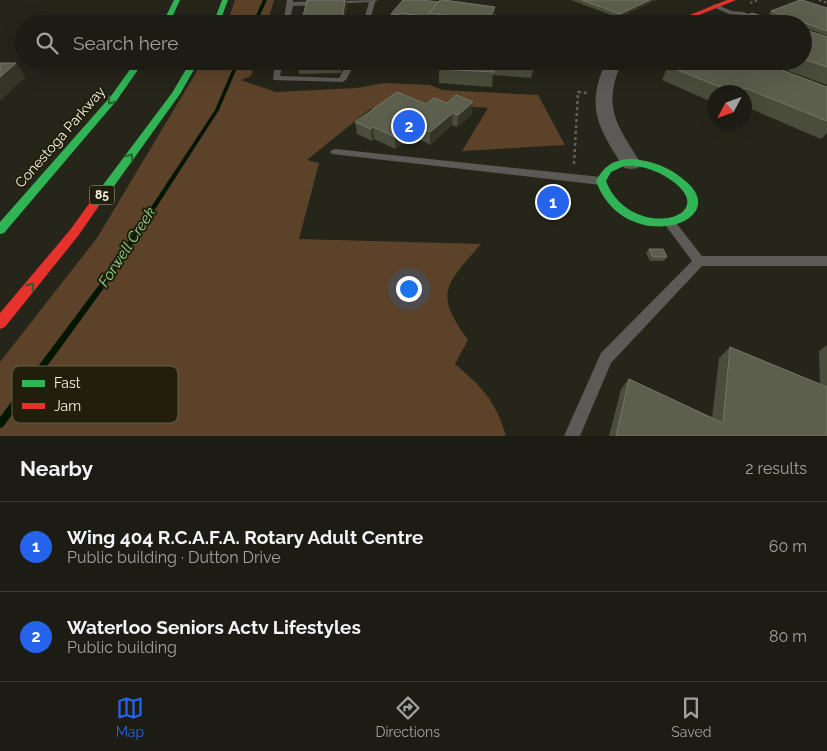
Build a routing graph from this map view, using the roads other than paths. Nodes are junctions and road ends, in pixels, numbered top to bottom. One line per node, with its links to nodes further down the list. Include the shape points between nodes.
1 (177, 0): 7 (main road)
2 (225, 0): 8 (main road)
3 (373, 1): 4 (lane); 10 (lane)
4 (290, 2): 9 (lane)
5 (730, 3): 12 (main road); 13 (lane)
6 (474, 10): 11 (lane)
7 (170, 15)
8 (219, 15)
9 (288, 15)
10 (369, 15)
11 (491, 15)
12 (692, 15)
13 (747, 15)
14 (134, 70): 23 (main road, Conestoga Parkway, one-way to 23, via 114,98)
15 (190, 70): 26 (main road, 85, one-way to 15, via 74,233 176,94)
16 (277, 70): 17 (lane, via 276,78 342,80)
17 (347, 70)
18 (610, 70): 20 (street, via 602,97 607,121)
19 (336, 152): 21 (lane)
20 (631, 162): 21 (main road, via 607,170); 22 (main road, via 662,169 686,186 691,209 686,215)
21 (601, 181): 22 (main road, via 606,196 622,210 645,220)
22 (669, 222): 24 (lane)
23 (0, 230)
24 (699, 261): 25 (lane); 27 (lane, via 606,358)
25 (827, 261)
26 (0, 323)
27 (572, 436)

